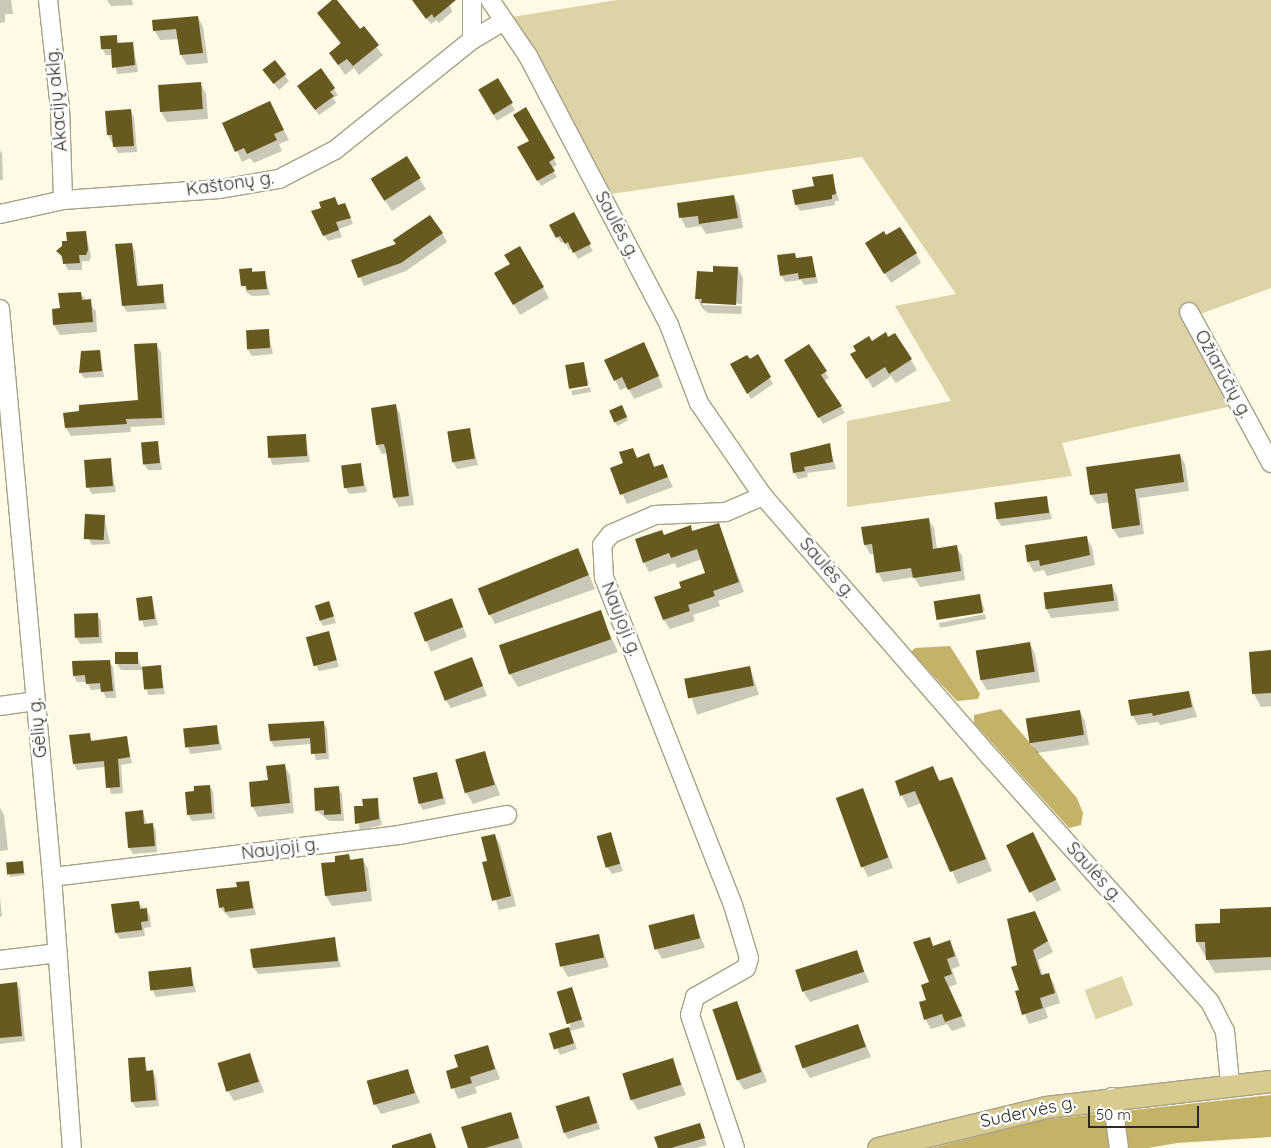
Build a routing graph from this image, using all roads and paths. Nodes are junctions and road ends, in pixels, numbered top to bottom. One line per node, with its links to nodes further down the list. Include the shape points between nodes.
1 (48, 0): 6 (street, Akacijų aklg., via 60,108)
2 (472, 0): 5 (street)
3 (490, 0): 4 (street, Saulės g.)
4 (502, 22): 5 (street, Kaštonų g.); 11 (street, Saulės g., via 528,56 665,316 700,403)
5 (472, 40): 6 (street, Kaštonų g., via 335,150 279,179 220,189)
6 (63, 200): 7 (street, Kaštonų g.)
7 (0, 214)
8 (0, 309): 12 (street, Gėlių g.)
9 (1189, 312): 10 (street, Ožiarūčių g.)
10 (1271, 463)
11 (763, 496): 19 (street, Saulės g., via 991,758 1210,1002 1225,1031); 22 (street, Naujoji g., via 726,512 655,515 611,534 602,545 604,578 733,905 749,958 746,968 695,997 690,1015)
12 (35, 701): 13 (street); 15 (street, Gėlių g.)
13 (0, 706)
14 (507, 815): 15 (street, Naujoji g., via 399,835)
15 (52, 877): 16 (street, Gėlių g.)
16 (58, 953): 17 (street); 21 (street, Gėlių g.)
17 (0, 960)
18 (1271, 1081): 19 (main road, Sudervės g.)
19 (1230, 1083): 20 (main road, Sudervės g.)
20 (1112, 1097): 23 (main road, Sudervės g., via 1027,1111); 24 (street)
21 (72, 1148)
22 (735, 1148)
23 (878, 1148)
24 (1119, 1148)

